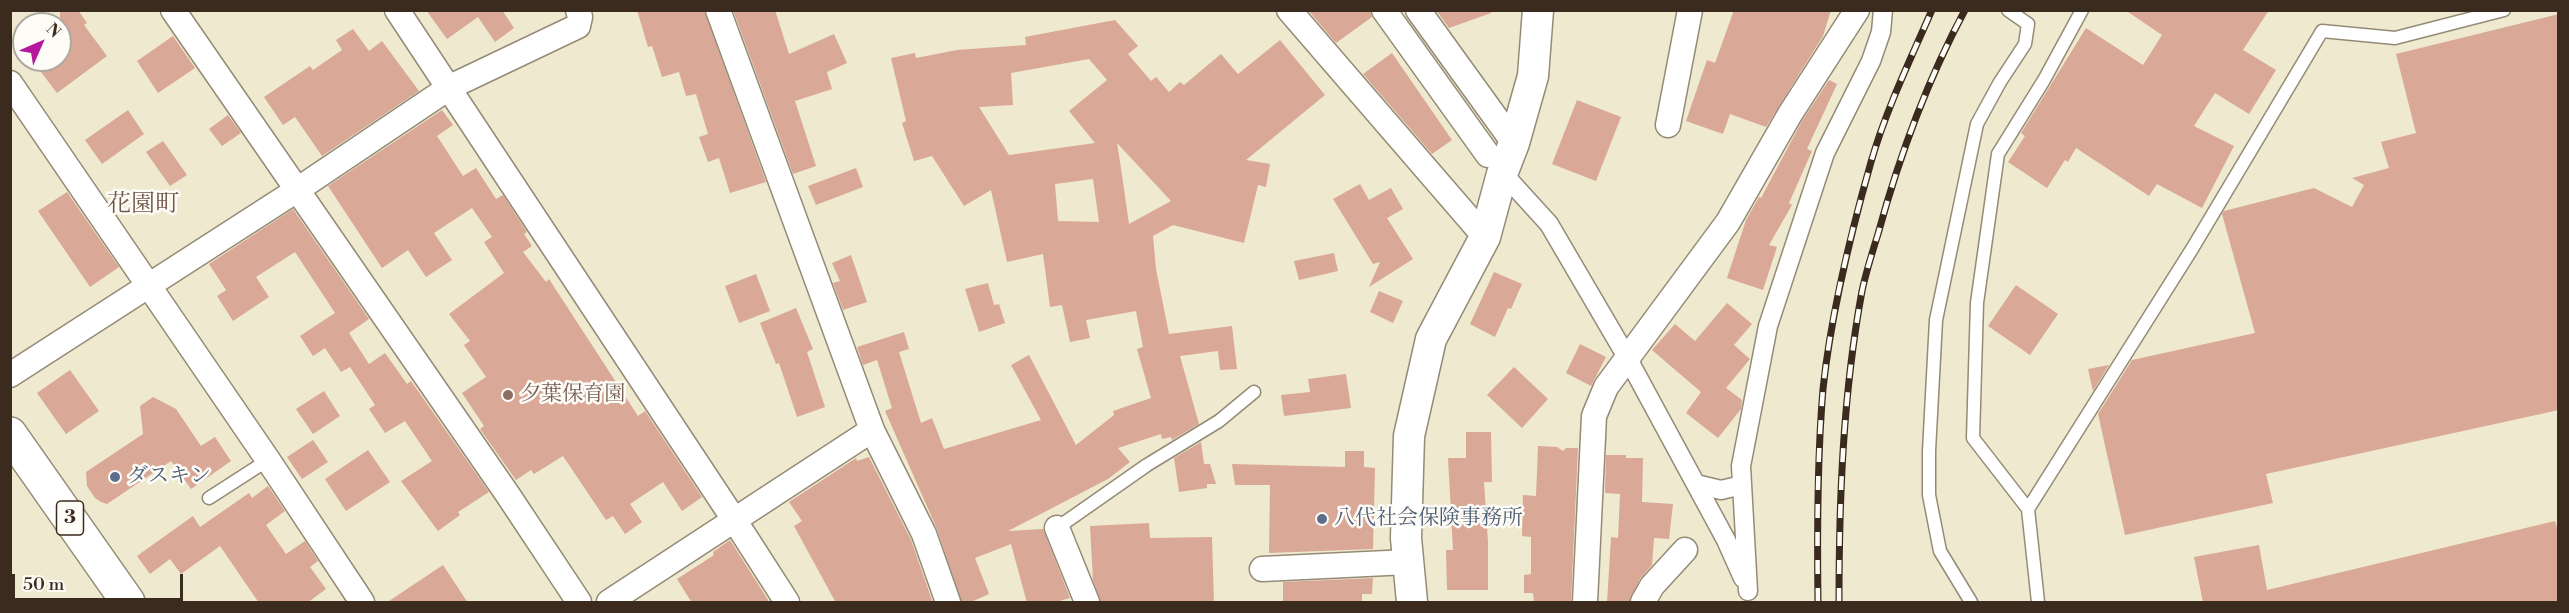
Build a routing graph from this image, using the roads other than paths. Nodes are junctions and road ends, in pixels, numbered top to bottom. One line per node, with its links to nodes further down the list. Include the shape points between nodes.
1 (172, 10): 19 (street)
2 (397, 10): 16 (street)
3 (718, 10): 25 (street)
4 (1289, 10): 20 (street)
5 (1384, 10): 18 (street)
6 (1418, 10): 18 (street)
7 (1538, 10): 18 (street, via 1533,76)
8 (1690, 10): 17 (street)
9 (1857, 10): 22 (street, via 1790,114 1728,222)
10 (1883, 10): 30 (street, via 1872,61 1826,153 1768,327 1741,466)
11 (2008, 10): 50 (lane, via 2028,24 2025,45 1977,124 1936,320 1929,495 1940,551)
12 (2082, 10): 32 (lane, via 1998,154 1977,303 1972,438)
13 (2504, 10): 32 (lane, via 2395,38 2322,31 2192,249)
14 (584, 13): 16 (street, via 578,26)
15 (10, 83): 21 (street)
16 (450, 87): 19 (street); 33 (street)
17 (1668, 125)
18 (1501, 157): 20 (street); 22 (street, via 1549,224)
19 (297, 190): 21 (street); 42 (street)
20 (1485, 237): 36 (street, via 1431,339 1409,436)
21 (147, 285): 23 (street); 27 (street)
22 (1628, 359): 29 (street); 48 (street, via 1606,387 1594,416)
23 (10, 375)
24 (1254, 392): 34 (lane, via 1219,421)
25 (872, 430): 33 (street); 45 (street, via 924,534)
26 (10, 434): 40 (highway, 3)
27 (268, 460): 31 (lane); 41 (street)
28 (10, 470): 39 (highway, 3)
29 (1696, 484): 30 (street, via 1721,490); 38 (street)
30 (1742, 485): 38 (street)
31 (210, 498)
32 (2028, 509): 51 (lane)
33 (735, 521): 43 (street); 44 (street)
34 (1057, 528): 46 (street)
35 (1685, 550): 49 (street, via 1652,586)
36 (1408, 562): 37 (street); 47 (street)
37 (1262, 569)
38 (1750, 597)
39 (101, 603)
40 (128, 603)
41 (362, 603)
42 (579, 603)
43 (609, 603)
44 (787, 603)
45 (948, 603)
46 (1086, 603)
47 (1412, 603)
48 (1585, 603)
49 (1643, 603)
50 (1971, 603)
51 (2038, 603)

